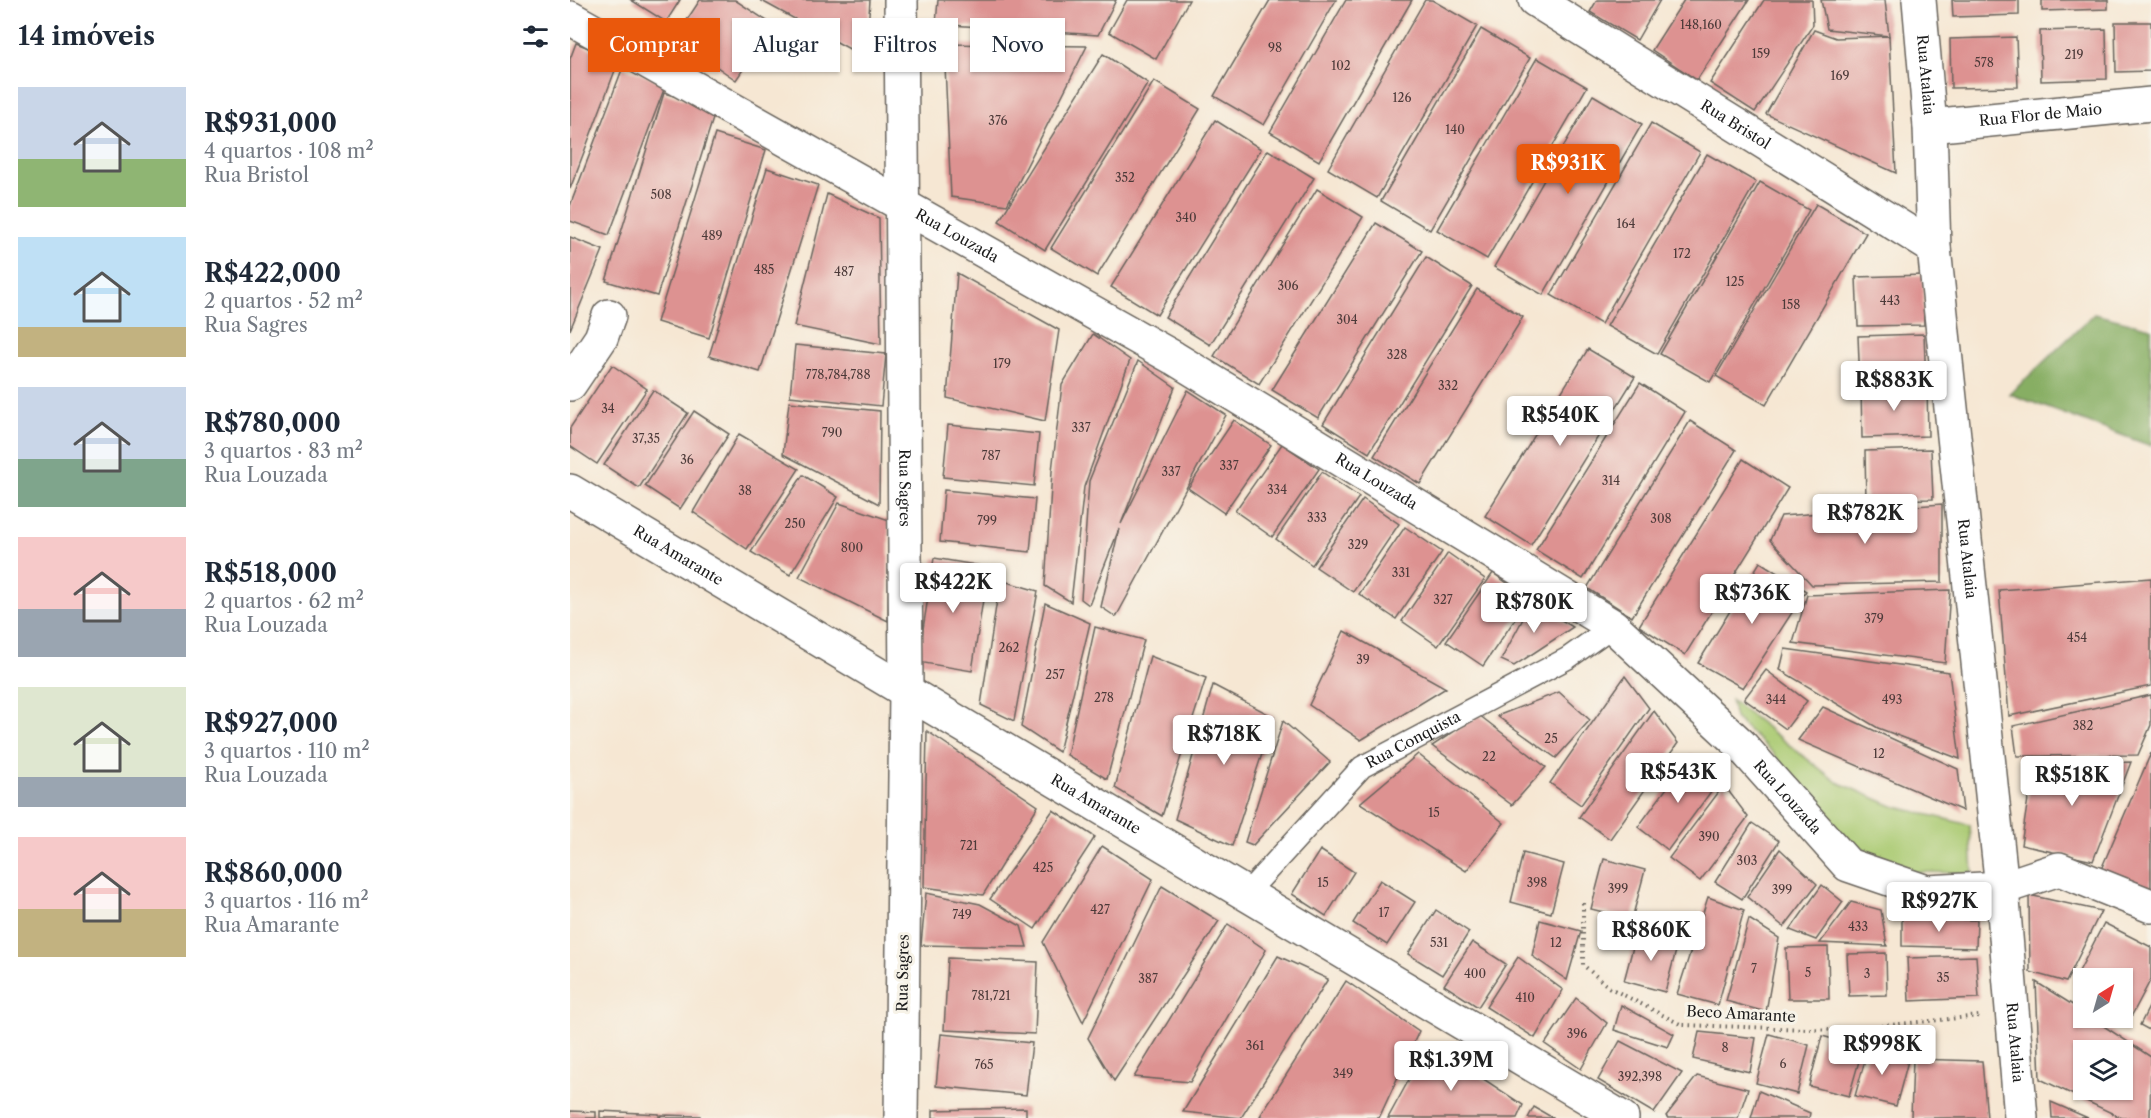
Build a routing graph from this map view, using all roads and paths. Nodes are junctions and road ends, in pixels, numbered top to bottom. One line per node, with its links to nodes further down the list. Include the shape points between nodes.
1 (901, 0): 7 (street, Rua Sagres)
2 (1535, 0): 8 (street, Rua Bristol)
3 (1919, 0): 6 (street, Rua Atalaia)
4 (570, 18): 7 (street, Rua Louzada)
5 (2151, 104): 6 (street, Rua Flor de Maio)
6 (1930, 126): 8 (street, Rua Atalaia)
7 (903, 205): 12 (street, Rua Louzada, via 1174,358); 13 (street, Rua Sagres)
8 (1934, 248): 14 (street, Rua Atalaia)
9 (609, 316): 10 (street, via 601,338)
10 (570, 384)
11 (570, 491): 13 (street, Rua Amarante)
12 (1613, 626): 14 (street, Rua Louzada, via 1740,744 1848,866 1927,892); 15 (lane, Rua Conquista, via 1568,658 1362,767)
13 (906, 691): 15 (street, Rua Amarante); 19 (street, Rua Sagres)
14 (2002, 888): 17 (street, Rua Louzada, via 2059,869); 18 (street, Rua Atalaia)
15 (1246, 894): 20 (street, Rua Amarante)
16 (1583, 903): 18 (path, Beco Amarante, via 1583,965 1610,988 1682,1025 1840,1030)
17 (2151, 906)
18 (2012, 1013): 21 (street, Rua Atalaia)
19 (901, 1118)
20 (1622, 1118)
21 (2021, 1118)

